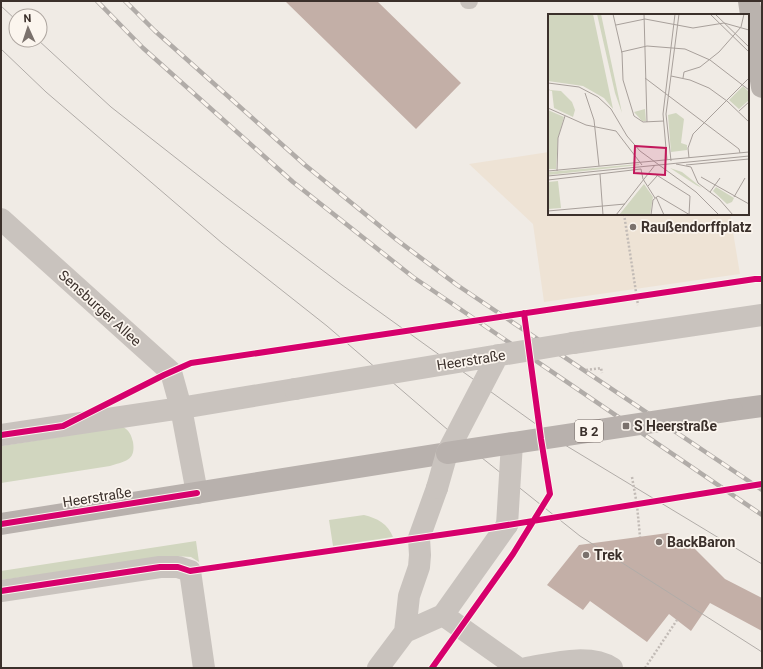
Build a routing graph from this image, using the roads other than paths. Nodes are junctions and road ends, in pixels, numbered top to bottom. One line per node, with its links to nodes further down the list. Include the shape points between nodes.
1 (750, 1): 2 (street)
2 (762, 87)
3 (1, 219): 7 (street, Sensburger Allee, via 171,372)
4 (762, 315): 5 (street, Heerstraße, bridge)
5 (498, 356): 7 (street, Heerstraße, bridge); 10 (street, bridge)
6 (762, 406): 9 (main road, Heerstraße / B 2, bridge)
7 (181, 408): 8 (street, Heerstraße); 11 (street)
8 (1, 435)
9 (512, 443): 10 (main road, Heerstraße / B 2, bridge); 14 (street, bridge, via 508,525)
10 (447, 454): 11 (main road, Heerstraße / B 2); 15 (street, bridge, via 419,538 419,567 409,596)
11 (197, 493): 12 (main road, Heerstraße / B 2)
12 (1, 524)
13 (1, 591): 16 (street, via 160,567 178,567 190,571)
14 (443, 615): 15 (street); 18 (street)
15 (405, 632): 17 (street)
16 (204, 668)
17 (378, 668)
18 (518, 668)
19 (526, 668): 20 (street, via 589,660)
20 (612, 668)

